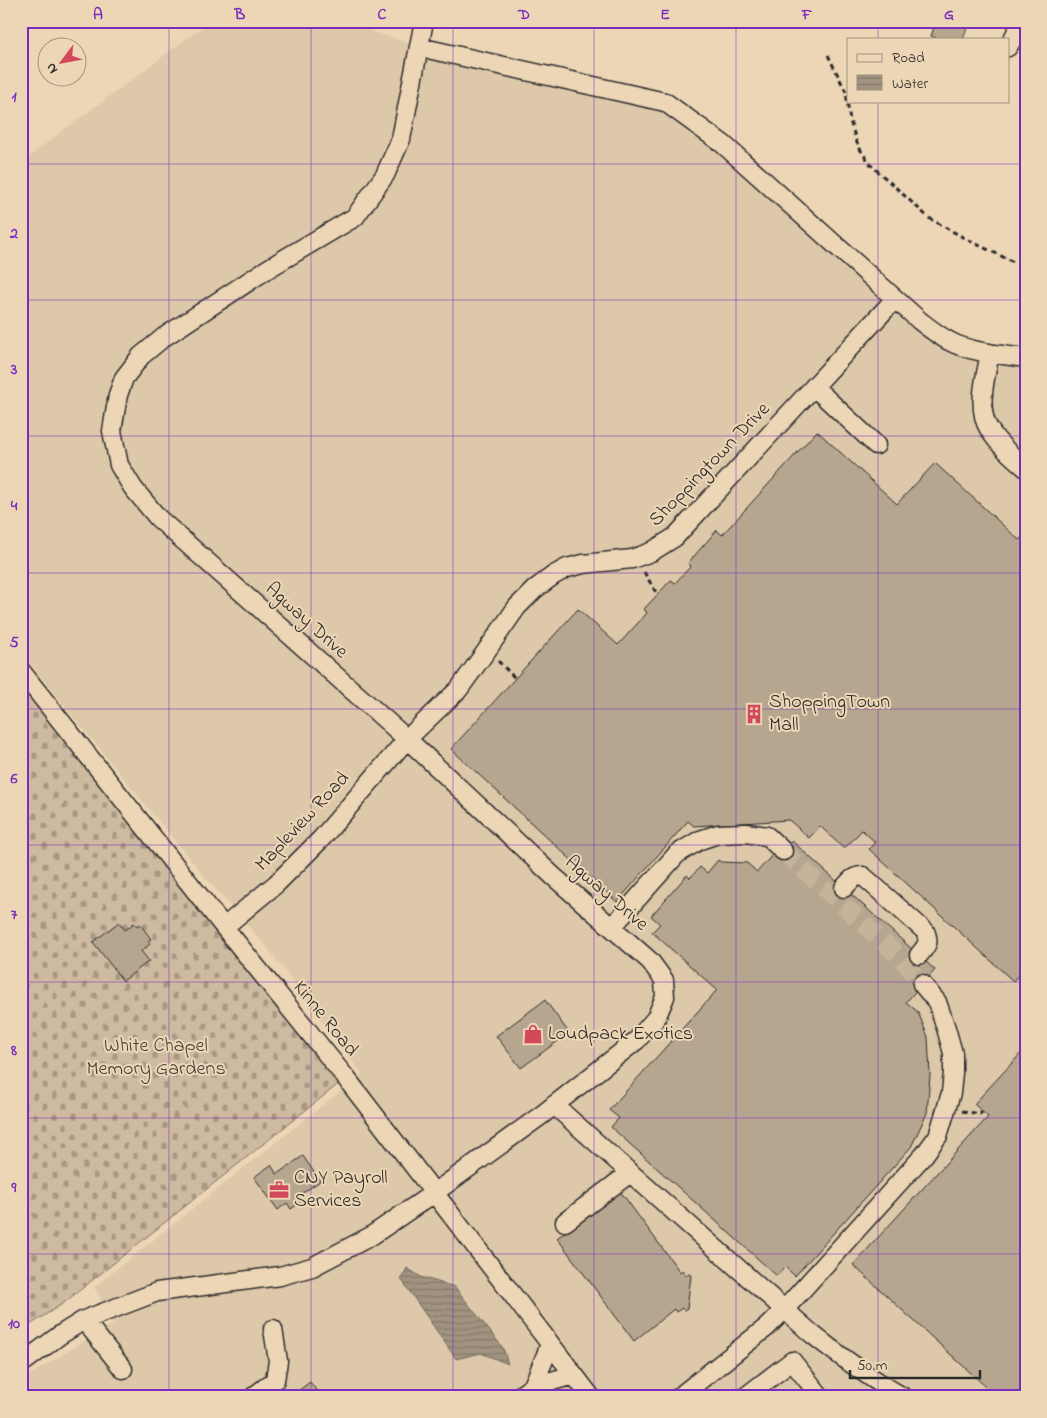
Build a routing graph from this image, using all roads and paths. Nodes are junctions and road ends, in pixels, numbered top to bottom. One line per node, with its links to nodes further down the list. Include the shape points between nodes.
1 (424, 21): 4 (street, Agway Drive)
2 (1023, 21): 3 (street)
3 (1010, 44)
4 (419, 47): 9 (street, via 665,102 724,144); 20 (street, Agway Drive, via 401,139 385,175 355,217 269,268 164,337 141,356 124,378 112,431 119,466 158,518)
5 (828, 55): 6 (path)
6 (847, 99)
7 (847, 102): 8 (path, via 858,146 871,165 928,218)
8 (1026, 268)
9 (895, 299): 10 (street, via 950,342); 12 (street, Shoppingtown Drive)
10 (990, 353): 11 (street); 14 (street, via 983,412 988,427 1003,447)
11 (1026, 358)
12 (814, 387): 13 (street); 15 (street, Shoppingtown Drive, via 675,537)
13 (876, 444)
14 (1026, 468)
15 (632, 559): 16 (path, via 647,575); 17 (street, Shoppingtown Drive, via 583,564 554,575 516,607)
16 (657, 594)
17 (487, 650): 19 (path); 20 (street, Shoppingtown Drive, via 458,689)
18 (21, 671): 23 (street, Kinne Road)
19 (515, 678)
20 (407, 739): 23 (street, Mapleview Road, via 321,839 276,884); 24 (street, Agway Drive)
21 (783, 851): 24 (street, via 767,836 746,832 718,834 700,840 677,854)
22 (844, 888): 25 (street, via 852,878 863,876 925,931 927,945)
23 (224, 927): 29 (street, Kinne Road)
24 (612, 927): 27 (street, Agway Drive, via 650,962 664,980 665,997 656,1018 637,1040)
25 (919, 955)
26 (922, 984): 31 (street, via 937,1002 953,1052 951,1093 938,1136)
27 (554, 1105): 28 (street); 29 (street, Agway Drive)
28 (630, 1173): 30 (street); 31 (street)
29 (434, 1193): 32 (street, Agway Drive, via 371,1236 312,1267 280,1276 157,1292); 34 (street, Kinne Road)
30 (565, 1222)
31 (784, 1310): 39 (street); 43 (street)
32 (84, 1320): 35 (street, Agway Drive); 36 (street)
33 (272, 1329): 40 (street, via 278,1361 275,1380)
34 (550, 1345): 37 (street, Kinne Road); 38 (street)
35 (21, 1364)
36 (123, 1369)
37 (574, 1375): 38 (street); 42 (street, Kinne Road)
38 (533, 1386): 41 (street)
39 (884, 1392): 46 (street)
40 (253, 1397)
41 (518, 1397)
42 (591, 1397)
43 (679, 1397)
44 (744, 1397): 45 (street, via 792,1361)
45 (821, 1397)
46 (903, 1397)

